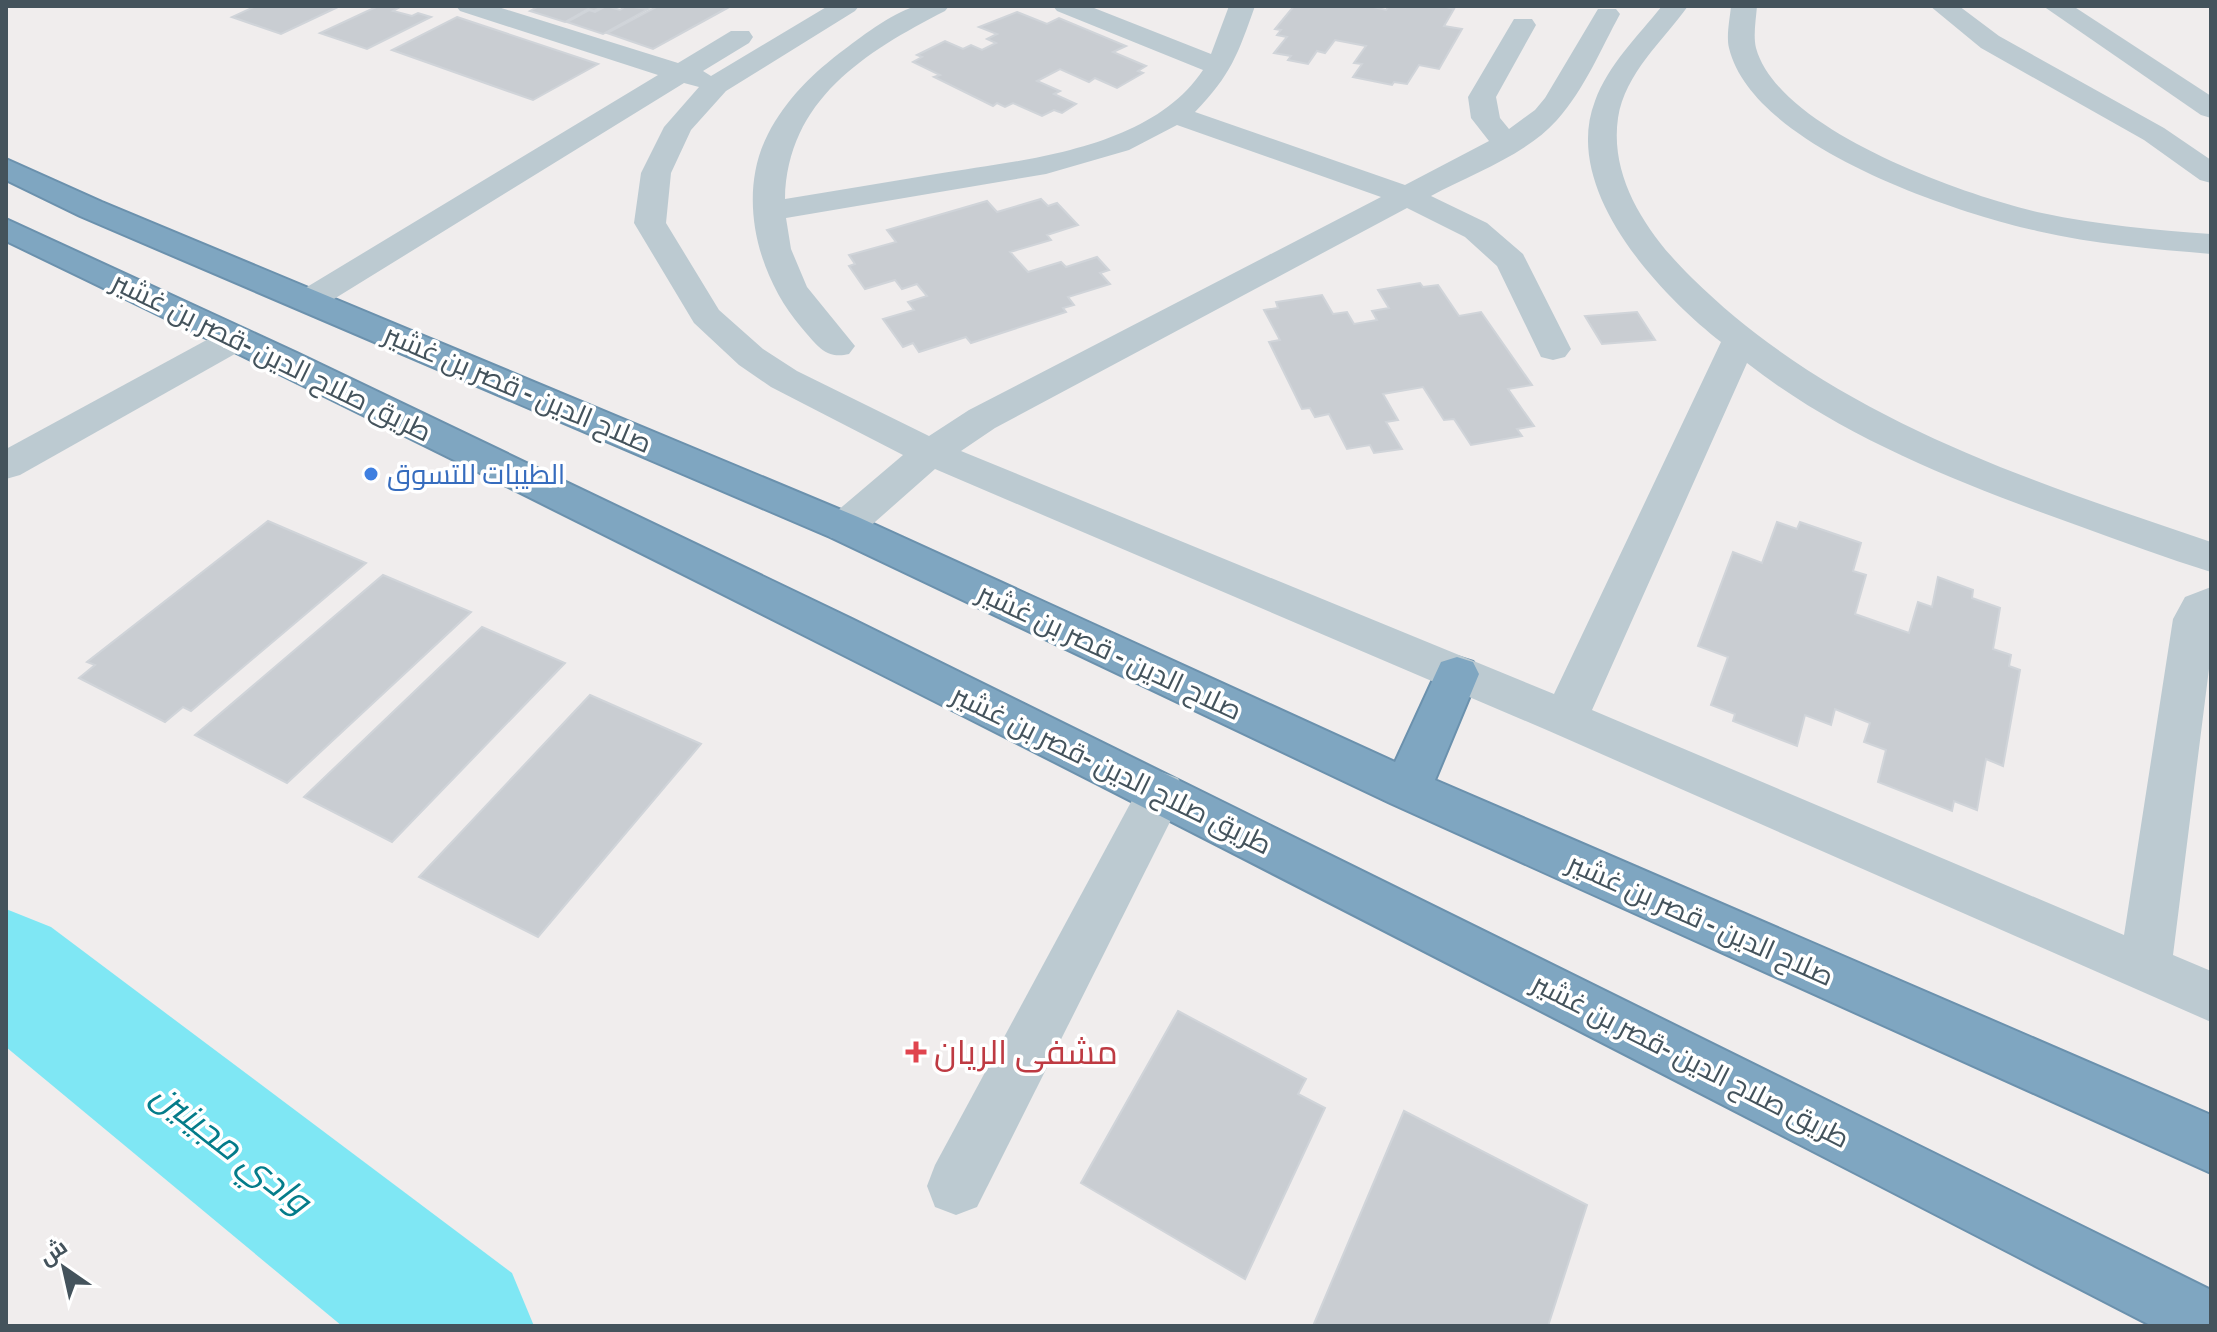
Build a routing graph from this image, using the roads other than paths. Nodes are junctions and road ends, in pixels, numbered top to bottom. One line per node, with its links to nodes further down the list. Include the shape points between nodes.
1 (469, 6): 13 (street)
2 (936, 6): 22 (street, via 857,50 820,83 791,120 773,161)
3 (1066, 6): 12 (street)
4 (1242, 6): 12 (street)
5 (1744, 6): 24 (street, via 1739,38 1754,75 1793,115 1856,155 1938,191 2034,220 2136,238)
6 (1943, 6): 17 (street, via 1990,42)
7 (2056, 6): 14 (street)
8 (1592, 10): 10 (street); 18 (street, via 1557,101)
9 (807, 13): 13 (street); 13 (street)
10 (1667, 17): 27 (street, via 1618,82 1604,116 1603,155 1615,197 1642,244 1685,294)
11 (1523, 25): 18 (street, via 1482,97 1486,120)
12 (1219, 67): 16 (street)
13 (698, 79): 25 (street); 30 (street, via 660,161 651,198 650,223 686,288 706,316 751,357)
14 (2173, 84): 15 (street); 17 (street)
15 (2211, 109)
16 (1173, 114): 21 (street); 22 (street, via 1125,140 1069,160)
17 (2125, 118): 20 (street)
18 (1508, 143): 21 (street)
19 (6, 168): 25 (highway, صلاح الدين - قصر بن غشير)
20 (2211, 174)
21 (1407, 196): 29 (street, via 1476,230 1511,261); 30 (street, via 982,419)
22 (769, 211): 28 (street, via 774,251 797,299)
23 (6, 229): 26 (highway, طريق صلاح الدين -قصر بن غشير)
24 (2211, 244)
25 (309, 300): 32 (highway, صلاح الدين - قصر بن غشير)
26 (237, 338): 31 (street); 38 (highway, طريق صلاح الدين -قصر بن غشير)
27 (1740, 340): 33 (street, via 1820,396 1912,445 2018,490); 36 (street)
28 (837, 346)
29 (1553, 349)
30 (929, 452): 32 (street); 35 (street)
31 (6, 466)
32 (844, 527): 37 (highway, صلاح الدين - قصر بن غشير)
33 (2211, 557)
34 (2211, 603): 39 (street, via 2194,619)
35 (1457, 674): 36 (street); 37 (highway)
36 (1565, 718): 39 (street)
37 (1407, 789): 41 (highway, صلاح الدين - قصر بن غشير)
38 (1161, 792): 42 (street); 43 (highway, طريق صلاح الدين -قصر بن غشير)
39 (2145, 968): 40 (street)
40 (2211, 997)
41 (2211, 1144)
42 (956, 1186)
43 (2211, 1323)

